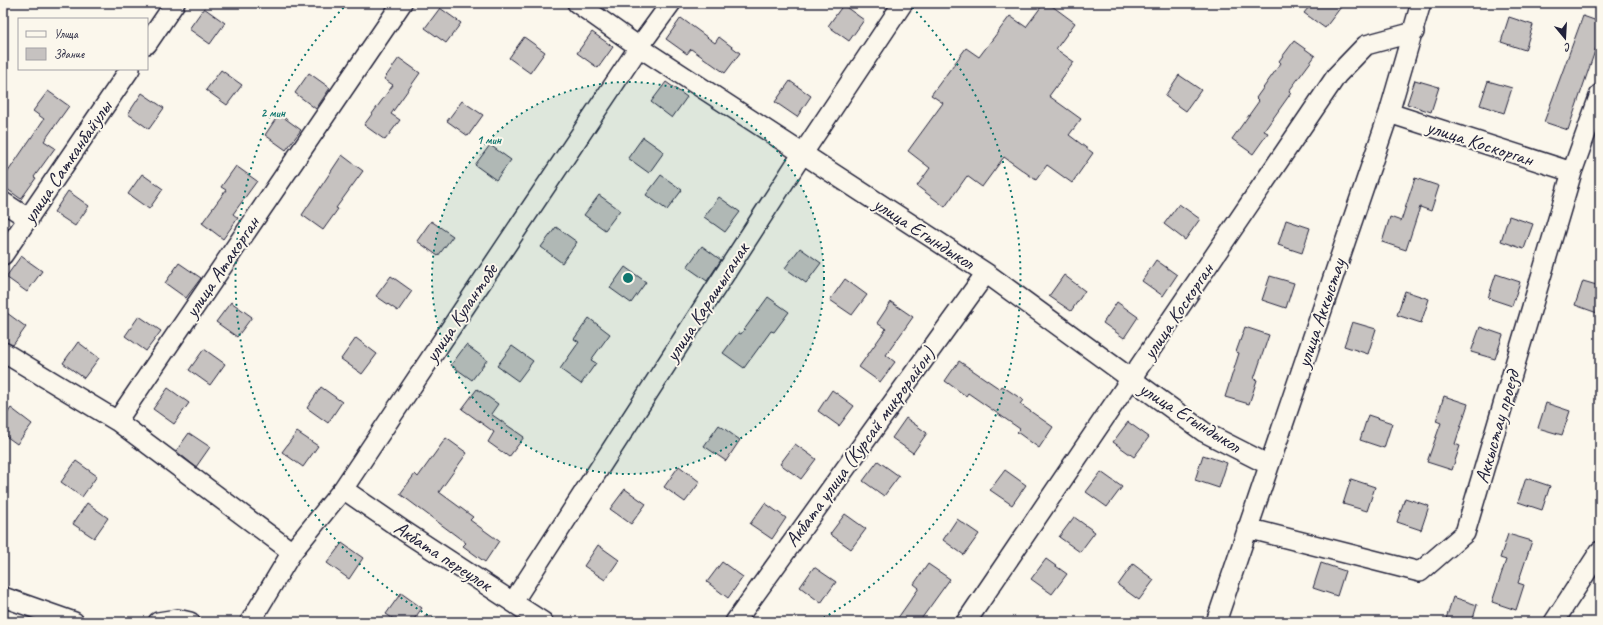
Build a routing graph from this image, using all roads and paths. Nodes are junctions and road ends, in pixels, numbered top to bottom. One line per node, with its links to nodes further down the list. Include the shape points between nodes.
1 (175, 3): 8 (street)
2 (402, 3): 21 (street, улица Атакорган)
3 (577, 3): 9 (street, улица Егындыкол)
4 (671, 3): 9 (street, улица Кулантобе)
5 (903, 3): 13 (street, улица Карашыганак)
6 (1421, 3): 7 (street, улица Аккыстау)
7 (1414, 32): 12 (street, улица Аккыстау); 20 (street, улица Коскорган, via 1366,45 1337,75)
8 (148, 43)
9 (639, 47): 13 (street, улица Егындыкол); 23 (street, улица Кулантобе)
10 (129, 70): 16 (street, улица Сатканбайулы)
11 (1600, 94): 14 (street, Аккыстау проезд)
12 (1389, 113): 14 (street, улица Коскорган); 22 (street, улица Аккыстау)
13 (803, 153): 18 (street, улица Егындыкол); 28 (street, улица Карашыганак)
14 (1572, 172): 24 (street, Аккыстау проезд, via 1465,534 1420,572)
15 (3, 202): 16 (street)
16 (29, 219): 17 (street, улица Сатканбайулы)
17 (3, 255)
18 (986, 273): 20 (street, улица Егындыкол); 34 (street, Акбата улица (Курсай микрорайон))
19 (3, 352): 21 (street)
20 (1132, 380): 22 (street, улица Егындыкол, via 1204,432); 35 (street, улица Коскорган)
21 (117, 421): 26 (street)
22 (1269, 465): 24 (street, улица Аккыстау)
23 (344, 489): 26 (street, улица Кулантобе); 28 (street, Акбата переулок)
24 (1247, 528): 36 (street, улица Аккыстау)
25 (1600, 551): 37 (street)
26 (292, 552): 32 (street, улица Кулантобе)
27 (3, 597): 29 (street)
28 (514, 602): 33 (street, Акбата переулок)
29 (74, 622)
30 (158, 622): 31 (street, via 177,619)
31 (190, 622)
32 (250, 622)
33 (543, 622)
34 (735, 622)
35 (966, 622)
36 (1216, 622)
37 (1554, 622)

